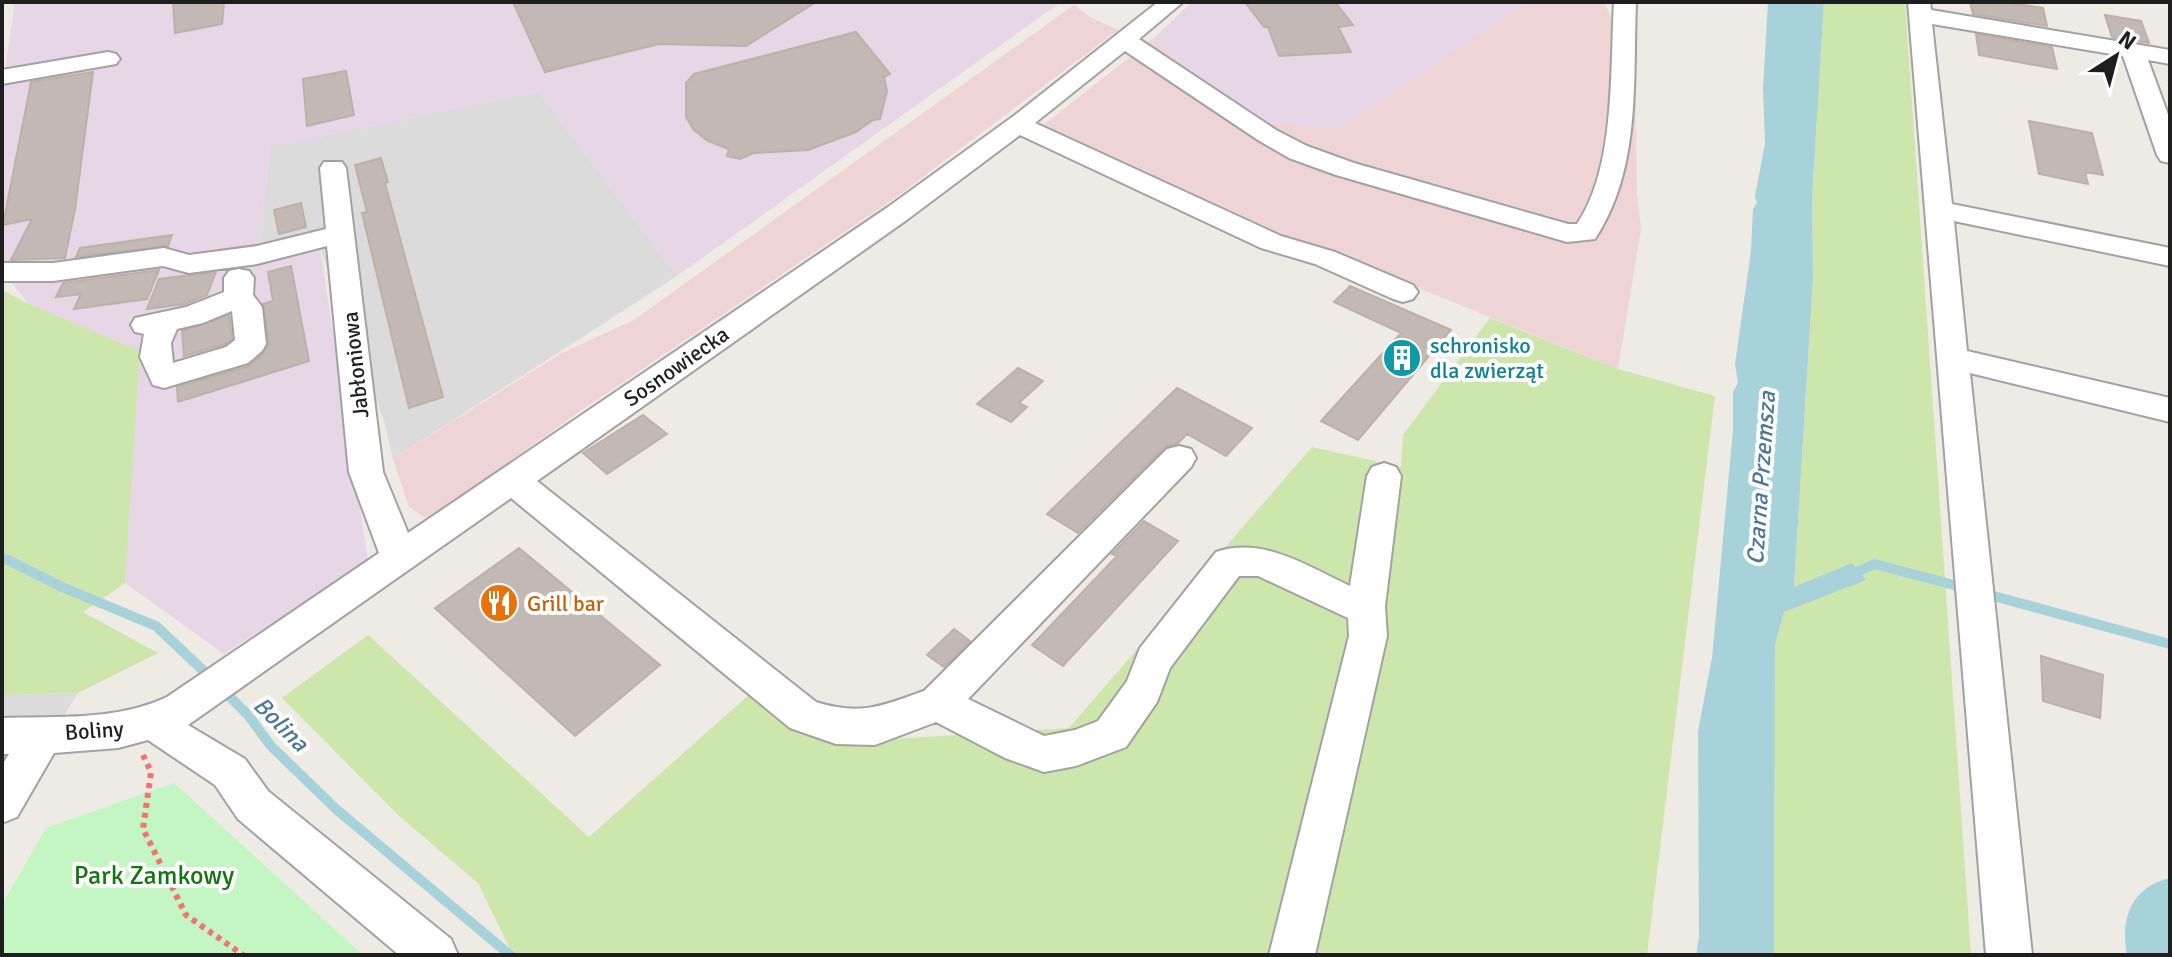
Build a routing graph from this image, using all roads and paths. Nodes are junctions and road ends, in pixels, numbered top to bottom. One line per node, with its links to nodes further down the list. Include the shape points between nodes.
1 (1625, 2): 4 (street, via 1614,171 1597,221 1585,233 1567,233 1298,152)
2 (1166, 5): 4 (street, Sosnowiecka)
3 (1919, 8): 5 (street); 12 (street)
4 (1126, 41): 9 (street, Sosnowiecka)
5 (2133, 51): 6 (street); 10 (street)
6 (2170, 57)
7 (108, 59): 8 (street)
8 (2, 77)
9 (1018, 125): 17 (street, via 1271,242 1325,258); 23 (street, Sosnowiecka)
10 (2170, 155)
11 (333, 168): 13 (street, Jabłoniowa)
12 (1939, 210): 15 (street); 19 (street)
13 (340, 234): 14 (street); 24 (street, Jabłoniowa, via 366,472)
14 (250, 256): 16 (street, via 189,264 164,257 53,272); 18 (street, via 240,273)
15 (2170, 257)
16 (2, 272)
17 (1403, 292)
18 (238, 297): 18 (street, via 247,307 251,344 237,355 164,377 157,367 156,324)
19 (1953, 358): 20 (street); 34 (street)
20 (2170, 410)
21 (1179, 458): 26 (street)
22 (1384, 476): 25 (street)
23 (511, 479): 24 (street, Sosnowiecka); 26 (street, via 804,716 836,726 875,727)
24 (399, 557): 27 (street, Sosnowiecka)
25 (1366, 606): 26 (street, via 1262,562 1229,562 1154,660 1143,690 1112,734 1076,748 1044,754); 33 (street, via 1368,636)
26 (938, 703)
27 (156, 720): 28 (street, Boliny); 31 (path, via 143,829 186,915); 32 (street, via 174,738 230,772 253,805)
28 (43, 734): 29 (street, Boliny); 30 (street)
29 (2, 736)
30 (2, 803)
31 (243, 955)
32 (435, 955)
33 (1292, 955)
34 (2009, 955)

